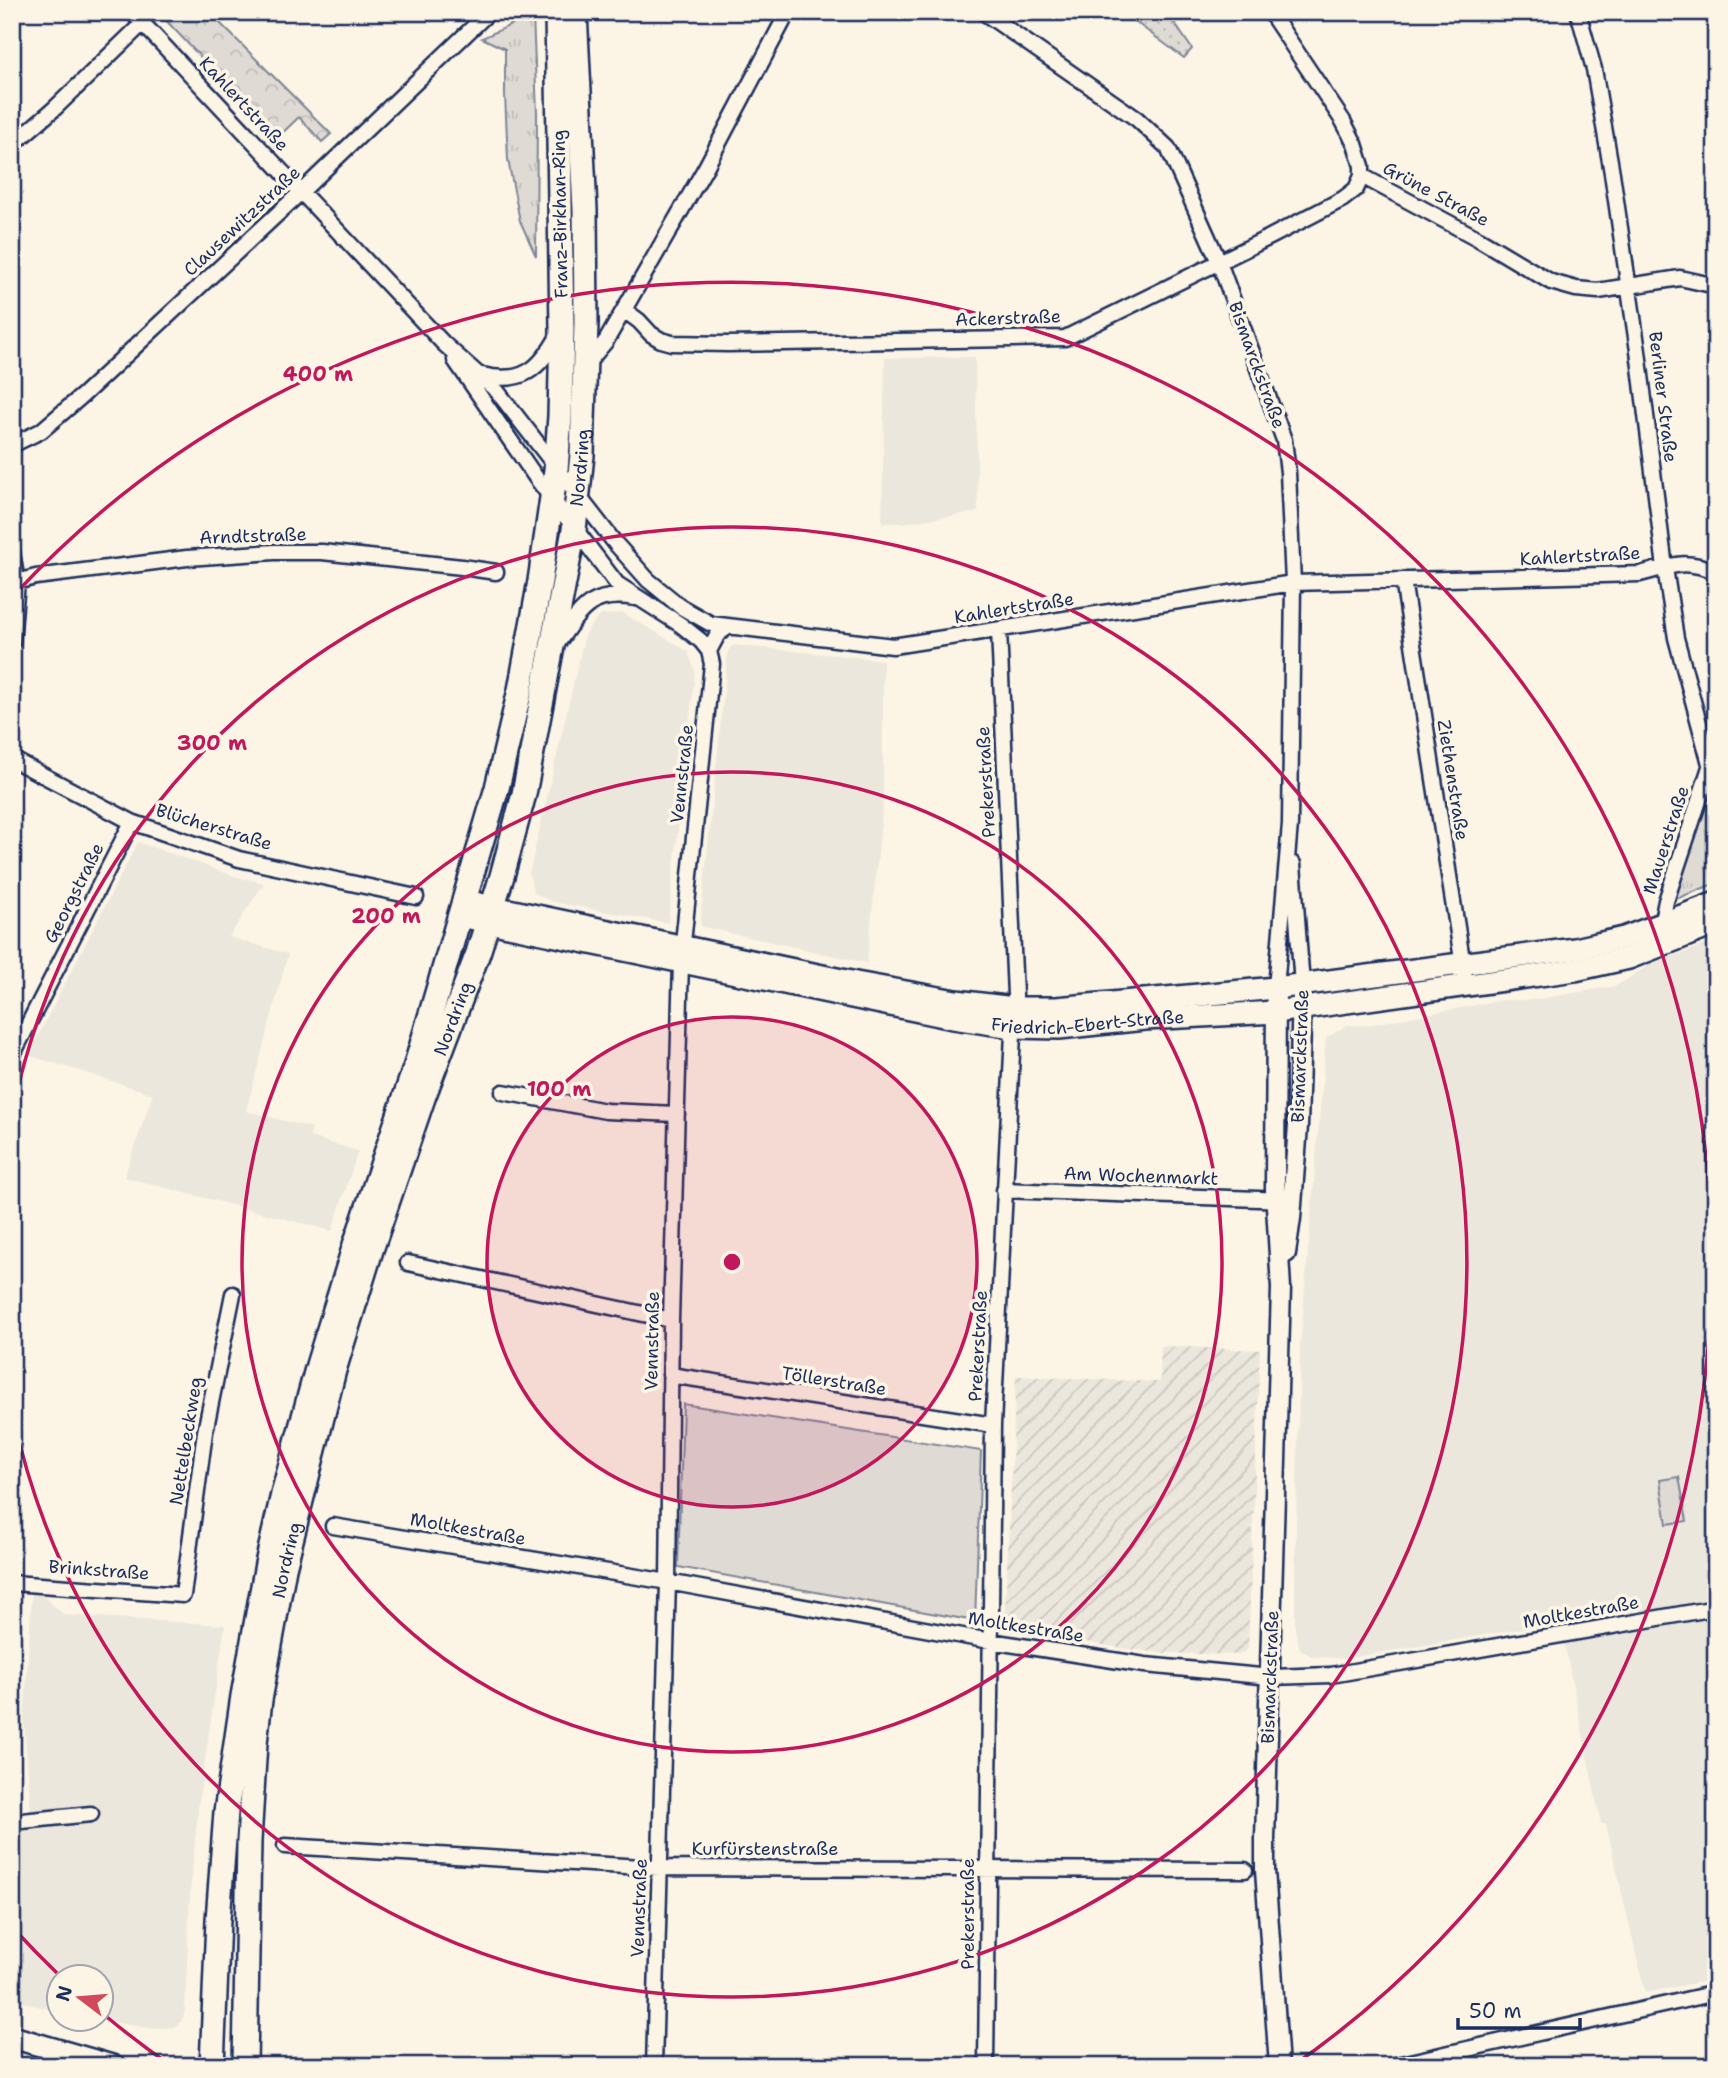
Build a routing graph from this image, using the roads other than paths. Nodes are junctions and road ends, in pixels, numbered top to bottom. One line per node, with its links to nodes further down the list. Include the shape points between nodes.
1 (132, 12): 9 (street, Kahlertstraße)
2 (489, 12): 12 (street, Clausewitzstraße)
3 (557, 12): 17 (main road, Franz-Birkhan-Ring)
4 (575, 12): 19 (main road, Franz-Birkhan-Ring, via 585,210)
5 (788, 12): 16 (street)
6 (983, 12): 13 (street, Bismarckstraße, via 1137,119 1168,148)
7 (1270, 12): 11 (street, Grüne Straße, via 1343,121 1355,144)
8 (1578, 12): 15 (street, Berliner Straße, via 1594,69)
9 (143, 23): 10 (street); 12 (street, Kahlertstraße)
10 (12, 145)
11 (1362, 176): 13 (street, Ackerstraße, via 1356,189 1343,199); 15 (street, Grüne Straße, via 1551,282 1576,289)
12 (300, 193): 18 (street, Kahlertstraße); 22 (street, Clausewitzstraße, via 83,395 41,431)
13 (1219, 262): 16 (street, Ackerstraße, via 1065,338 672,343 651,334); 33 (street, Bismarckstraße, via 1283,440)
14 (1716, 286): 15 (street, Grüne Straße, via 1680,278)
15 (1628, 287): 28 (street, Berliner Straße)
16 (624, 310): 19 (street)
17 (562, 328): 20 (street, via 547,357 525,374 505,379); 21 (main road, Franz-Birkhan-Ring)
18 (444, 344): 20 (street, Kahlertstraße); 25 (street, Kahlertstraße)
19 (585, 366): 24 (main road, Nordring)
20 (480, 375): 23 (street, Kahlertstraße)
21 (560, 416): 23 (main road, Nordring)
22 (12, 445)
23 (556, 470): 24 (street, Kahlertstraße); 25 (main road, Nordring)
24 (579, 498): 26 (main road, Nordring); 35 (street, Kahlertstraße, via 648,580 693,615)
25 (552, 500): 26 (street, Kahlertstraße); 47 (main road, Nordring, via 520,690)
26 (574, 530): 34 (street, Kahlertstraße, via 617,584); 38 (main road, Nordring)
27 (12, 552): 32 (street)
28 (1665, 568): 30 (street, Kahlertstraße, via 1698,564); 31 (street, Kahlertstraße, via 1627,575); 41 (street, Berliner Straße, via 1679,650)
29 (496, 572): 32 (street, Arndtstraße, via 323,552 274,552 187,558)
30 (1716, 572)
31 (1403, 580): 33 (street, Kahlertstraße); 52 (street, Ziethenstraße)
32 (15, 582): 37 (street)
33 (1293, 583): 36 (street, Kahlertstraße); 44 (street, Bismarckstraße)
34 (637, 598): 38 (street, via 617,595 589,604); 39 (street, Kahlertstraße, via 681,625)
35 (728, 627): 36 (street, Kahlertstraße, via 893,646); 39 (street)
36 (999, 630): 57 (street, Prekerstraße)
37 (12, 642)
38 (552, 651): 48 (main road, Nordring, via 524,794)
39 (709, 651): 51 (street, Vennstraße, via 712,664)
40 (12, 760): 43 (street, Blücherstraße)
41 (1710, 767): 42 (street, Berliner Straße); 50 (street, Mauerstraße)
42 (1716, 786)
43 (132, 822): 45 (street, Blücherstraße, via 239,859); 58 (street, Georgstraße)
44 (1290, 824): 53 (street, Bismarckstraße); 54 (street, Bismarckstraße)
45 (416, 897)
46 (1716, 903): 50 (main road, Friedrich-Ebert-Straße)
47 (463, 909): 48 (main road, Friedrich-Ebert-Straße); 83 (main road, Nordring, via 318,1365 267,1564 226,1812 218,1920)
48 (490, 915): 51 (main road, Friedrich-Ebert-Straße); 85 (main road, Nordring, via 371,1250 334,1370 285,1568 255,1743)
49 (1716, 924): 52 (main road, Friedrich-Ebert-Straße, via 1629,958 1575,970)
50 (1661, 925): 52 (main road, Friedrich-Ebert-Straße)
51 (682, 954): 57 (main road, Friedrich-Ebert-Straße, via 953,1018); 60 (street, Vennstraße)
52 (1464, 975): 53 (main road, Friedrich-Ebert-Straße); 55 (main road, Friedrich-Ebert-Straße)
53 (1302, 985): 54 (main road, Friedrich-Ebert-Straße); 55 (street, Bismarckstraße)
54 (1276, 988): 56 (street, Bismarckstraße); 57 (main road, Friedrich-Ebert-Straße, via 1056,1008)
55 (1303, 1008): 56 (main road, Friedrich-Ebert-Straße); 62 (street, Bismarckstraße)
56 (1276, 1012): 57 (main road, Friedrich-Ebert-Straße, via 1059,1028); 62 (street, Bismarckstraße)
57 (1014, 1018): 61 (street, Prekerstraße)
58 (12, 1056)
59 (503, 1093): 60 (street, via 606,1111)
60 (677, 1114): 65 (street, Vennstraße)
61 (1004, 1184): 62 (street, Am Wochenmarkt); 67 (street, Prekerstraße)
62 (1284, 1200): 74 (street, Bismarckstraße)
63 (408, 1263): 65 (street)
64 (233, 1294): 71 (street, Nettelbeckweg, via 205,1432)
65 (671, 1320): 66 (street, Vennstraße)
66 (670, 1375): 67 (street, Töllerstraße); 69 (street, Vennstraße)
67 (993, 1425): 73 (street, Prekerstraße)
68 (333, 1525): 69 (street, Moltkestraße)
69 (668, 1582): 73 (street, Moltkestraße); 78 (street, Vennstraße)
70 (12, 1583): 71 (street, Brinkstraße)
71 (183, 1595)
72 (1716, 1608): 74 (street, Moltkestraße, via 1331,1675)
73 (990, 1642): 74 (street, Moltkestraße, via 1145,1665); 79 (street, Prekerstraße)
74 (1271, 1677): 88 (street, Bismarckstraße, via 1265,1870)
75 (91, 1814): 76 (street)
76 (12, 1822)
77 (285, 1846): 78 (street, Kurfürstenstraße)
78 (659, 1868): 79 (street, Kurfürstenstraße); 86 (street, Vennstraße)
79 (987, 1870): 80 (street, Kurfürstenstraße); 87 (street, Prekerstraße)
80 (1245, 1870)
81 (1716, 1993): 89 (street)
82 (12, 2037): 84 (main road)
83 (218, 2064)
84 (112, 2066)
85 (245, 2066)
86 (654, 2066)
87 (986, 2066)
88 (1279, 2066)
89 (1392, 2066)

